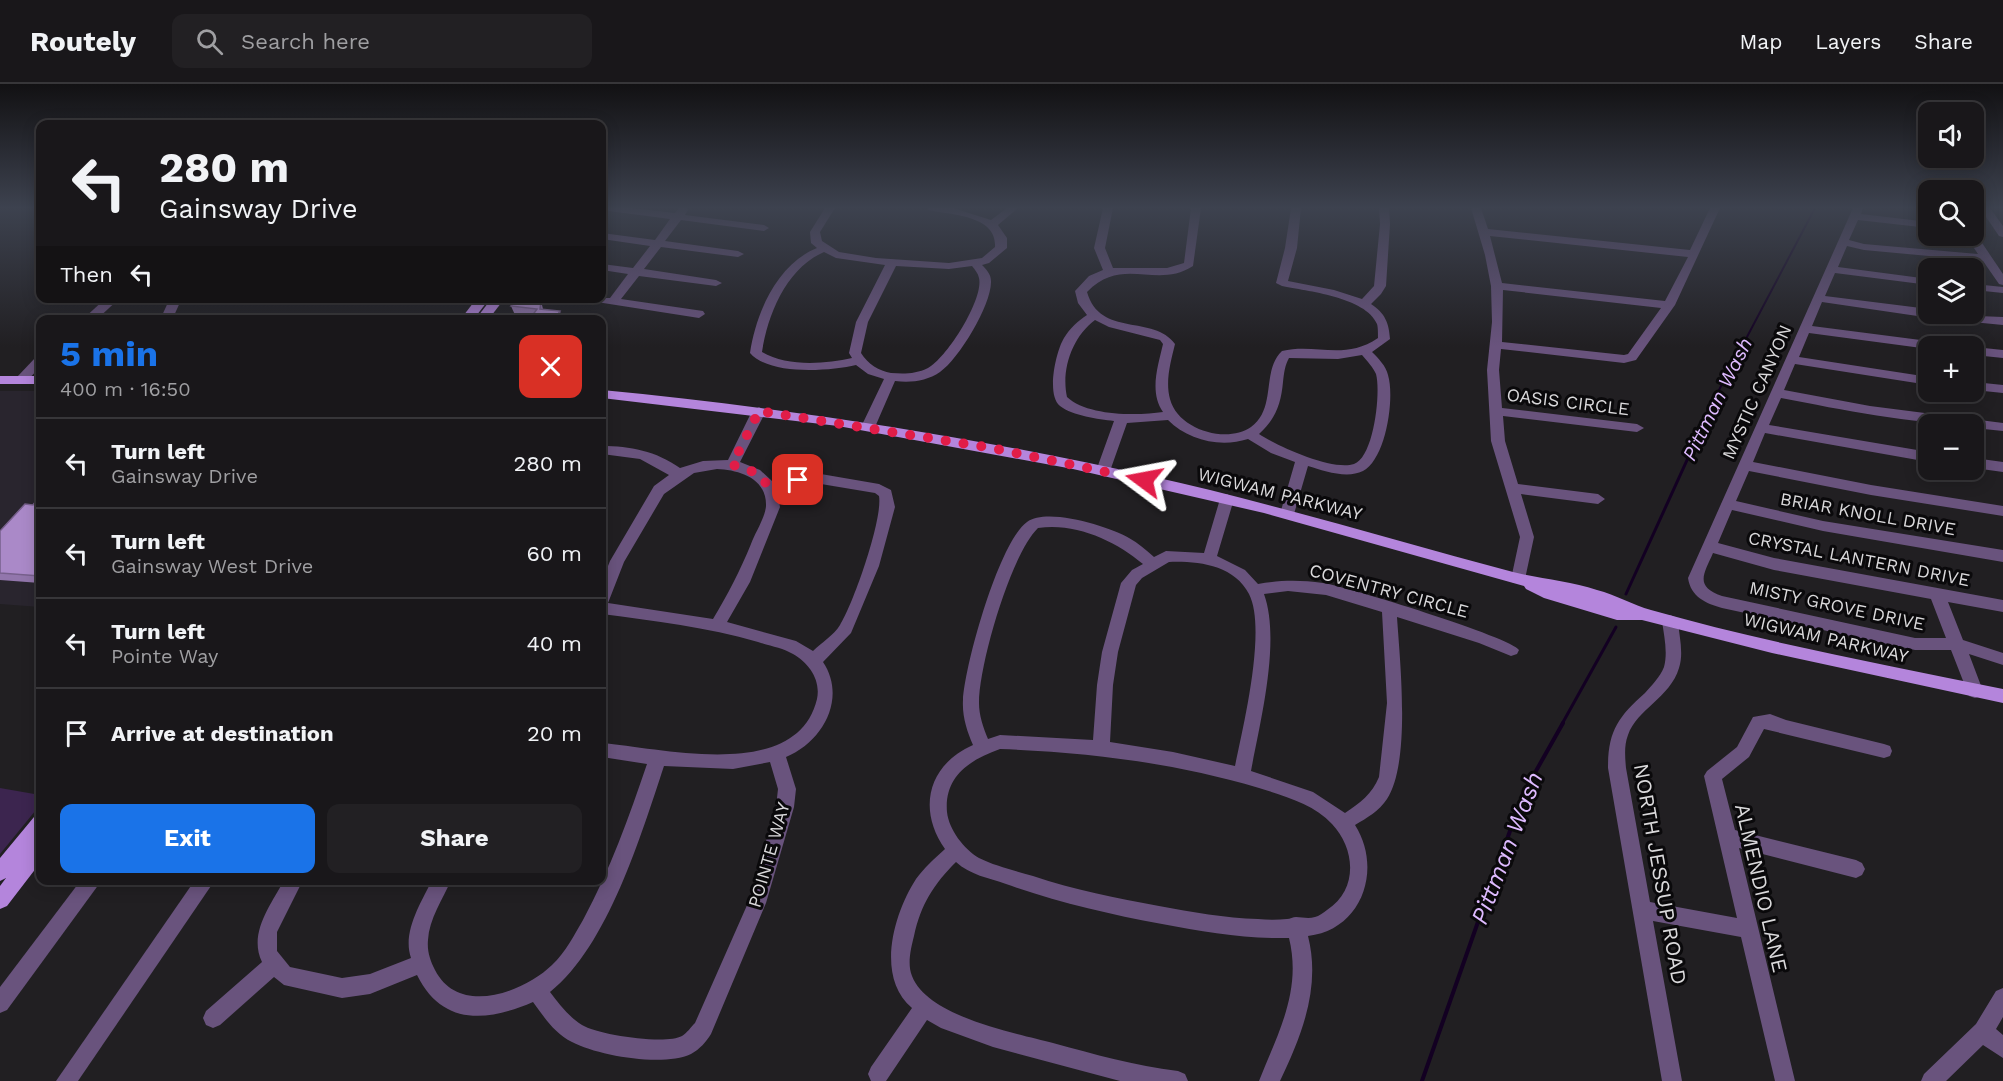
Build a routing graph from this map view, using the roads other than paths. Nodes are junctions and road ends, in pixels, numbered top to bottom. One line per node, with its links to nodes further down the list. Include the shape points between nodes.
1 (1694, 254): 34 (street)
2 (649, 255): 20 (street)
3 (813, 255): 49 (street, via 796,264 778,292 756,353 772,361 820,366)
4 (835, 255): 15 (street)
5 (993, 255): 16 (street)
6 (1099, 255): 19 (street)
7 (1190, 255): 19 (street, via 1186,267 1174,270)
8 (1289, 255): 33 (street, via 1282,283)
9 (1383, 255): 33 (street, via 1380,286)
10 (1491, 255): 24 (street)
11 (1837, 255): 18 (street, MYSTIC CANYON)
12 (1948, 255): 14 (street)
13 (1985, 255): 14 (street)
14 (1987, 258): 22 (street)
15 (892, 262): 16 (street, via 949,266); 49 (street, via 862,322 856,345)
16 (975, 262): 52 (street, via 985,285 948,360 927,374)
17 (606, 268): 20 (street)
18 (1830, 269): 21 (street); 27 (street, MYSTIC CANYON)
19 (1109, 271): 40 (street, via 1088,281 1081,291 1082,302)
20 (635, 272): 23 (street); 29 (street)
21 (1918, 281)
22 (2003, 282)
23 (716, 283)
24 (1497, 286): 34 (street); 45 (street)
25 (1984, 288): 26 (street)
26 (2003, 290)
27 (1818, 298): 35 (street); 43 (street, MYSTIC CANYON)
28 (606, 301): 29 (street)
29 (613, 302): 39 (street)
30 (108, 303): 36 (street)
31 (480, 303): 37 (main road)
32 (495, 303): 38 (main road)
33 (1364, 304): 46 (street, via 1380,316 1385,330 1384,339)
34 (1669, 305): 45 (street, via 1629,358)
35 (1918, 312)
36 (94, 315)
37 (470, 315)
38 (485, 315)
39 (699, 315)
40 (1094, 315): 63 (street, via 1164,337 1169,344 1163,370 1163,398); 64 (street, via 1076,327 1064,353 1061,401 1080,410)
41 (1984, 319): 42 (street)
42 (2003, 321)
43 (1805, 328): 44 (street); 50 (street, MYSTIC CANYON)
44 (1918, 344)
45 (1496, 345): 62 (street)
46 (1366, 352): 69 (street, via 1286,354 1281,359 1266,420); 72 (street, via 1382,375 1384,397 1381,426 1369,459 1358,468)
47 (1984, 352): 48 (street)
48 (2003, 354)
49 (859, 360): 52 (street, via 875,372)
50 (1792, 360): 53 (street); 59 (street, MYSTIC CANYON)
51 (36, 364): 55 (street)
52 (891, 376): 65 (street)
53 (1918, 379)
54 (0, 380): 55 (main road)
55 (21, 380): 56 (main road)
56 (36, 380)
57 (1984, 387): 58 (street)
58 (2003, 389)
59 (1777, 393): 66 (street); 68 (street, MYSTIC CANYON)
60 (606, 394): 61 (main road, WIGWAM PARKWAY)
61 (759, 411): 65 (main road, WIGWAM PARKWAY); 74 (street)
62 (1495, 411): 67 (street, OASIS CIRCLE); 80 (street, via 1498,441)
63 (1171, 415): 64 (street); 69 (street, via 1188,430 1209,436 1226,438)
64 (1122, 418): 77 (street)
65 (868, 427): 77 (main road, WIGWAM PARKWAY)
66 (2003, 427)
67 (1637, 428)
68 (1761, 428): 71 (street); 75 (street, MYSTIC CANYON)
69 (1248, 433): 72 (street, via 1274,449)
70 (606, 450): 78 (street, via 652,457)
71 (1918, 455)
72 (1303, 459): 85 (street)
73 (1984, 464): 76 (street)
74 (732, 465): 78 (street, via 690,469); 79 (street, via 746,468 764,479)
75 (1745, 465): 83 (street, MYSTIC CANYON); 84 (street)
76 (2003, 467)
77 (1103, 471): 81 (main road, WIGWAM PARKWAY)
78 (679, 475): 91 (street, via 652,500 617,561)
79 (768, 487): 99 (street, via 773,507 743,582); 103 (street, via 815,478 879,489 886,494 888,507 872,566 846,629)
80 (1511, 488): 82 (street); 90 (street, via 1527,537)
81 (1227, 499): 85 (main road, WIGWAM PARKWAY); 88 (street)
82 (1598, 499)
83 (1728, 504): 86 (street, MYSTIC CANYON); 87 (street, BRIAR KNOLL DRIVE, via 1823,526)
84 (2003, 511)
85 (1287, 514): 90 (main road, WIGWAM PARKWAY)
86 (1709, 546): 93 (street, MYSTIC CANYON, via 1695,578); 94 (street, CRYSTAL LANTERN DRIVE, via 1774,564)
87 (2003, 556)
88 (1209, 559): 89 (street, via 1166,557); 92 (street, via 1240,574)
89 (1153, 564): 106 (street, via 1111,535 1060,523 1036,523 1029,527 1020,540 987,625 970,699); 107 (street, via 1129,584 1110,652)
90 (1518, 579): 98 (main road, WIGWAM PARKWAY, via 1549,594 1617,614 1642,614)
91 (606, 589)
92 (1255, 590): 97 (street, COVENTRY CIRCLE, via 1306,586); 112 (street, via 1262,609 1261,676)
93 (1699, 592): 100 (street, MISTY GROVE DRIVE, via 1722,602 1916,644)
94 (1938, 596): 95 (street, CRYSTAL LANTERN DRIVE); 100 (street)
95 (2003, 606)
96 (606, 608): 99 (street)
97 (1389, 608): 101 (street, COVENTRY CIRCLE); 113 (street, via 1395,703 1388,777 1370,806)
98 (1670, 621): 104 (main road, WIGWAM PARKWAY); 125 (street, NORTH JESSUP ROAD, via 1672,667 1656,694 1628,719 1617,748 1617,768)
99 (717, 626): 103 (street, via 798,649)
100 (1957, 644): 102 (street, MISTY GROVE DRIVE); 104 (street)
101 (1511, 650)
102 (2003, 659)
103 (813, 661): 110 (street, via 820,667 826,688 824,711 812,732 793,748)
104 (1975, 691): 105 (main road, WIGWAM PARKWAY)
105 (2003, 696)
106 (982, 747): 107 (street, via 1000,742 1055,742); 116 (street, via 969,752 950,769 939,790 938,812 946,837)
107 (1101, 748): 112 (street, via 1170,758)
108 (606, 750): 111 (street)
109 (1884, 751): 115 (street, ALMENDIO LANE, via 1770,721 1759,722 1743,752 1713,776)
110 (776, 753): 111 (street, via 760,760); 130 (street, POINTE WAY, via 787,789 785,807 757,903 696,1038 684,1047 656,1049 580,1035 563,1024)
111 (658, 757): 130 (street, via 631,837 596,914 574,955 557,974)
112 (1242, 775): 113 (street, via 1304,794)
113 (1342, 824): 126 (street, via 1352,835 1360,869 1357,890 1344,911 1319,926)
114 (36, 828): 119 (main road)
115 (1726, 836): 118 (street); 127 (street, ALMENDIO LANE)
116 (957, 849): 126 (street, via 969,862 1032,886 1090,902 1209,924 1278,929); 133 (street, via 925,880 913,900 903,940 900,964 904,981 914,998)
117 (36, 855): 124 (main road)
118 (1856, 869)
119 (0, 872)
120 (89, 885): 132 (street)
121 (203, 885): 138 (street)
122 (291, 885): 128 (street, via 267,931 268,954)
123 (440, 885): 129 (street, via 422,924 417,948)
124 (0, 900)
125 (1642, 910): 127 (street); 141 (street, NORTH JESSUP ROAD)
126 (1296, 926): 140 (street, via 1303,979 1283,1055)
127 (1748, 929): 142 (street, ALMENDIO LANE)
128 (275, 963): 129 (street, via 284,975 342,988 370,984); 134 (street)
129 (422, 963): 130 (street, via 427,980 444,997 464,1006 491,1006)
130 (535, 988)
131 (2003, 998): 135 (street)
132 (0, 1003)
133 (926, 1006): 137 (street); 139 (street, via 944,1018 1004,1040 1117,1070)
134 (213, 1018)
135 (1983, 1031): 136 (street); 143 (street)
136 (2003, 1048)
137 (878, 1074)
138 (66, 1081)
139 (1178, 1081)
140 (1269, 1081)
141 (1672, 1081)
142 (1785, 1081)
143 (1930, 1081)

